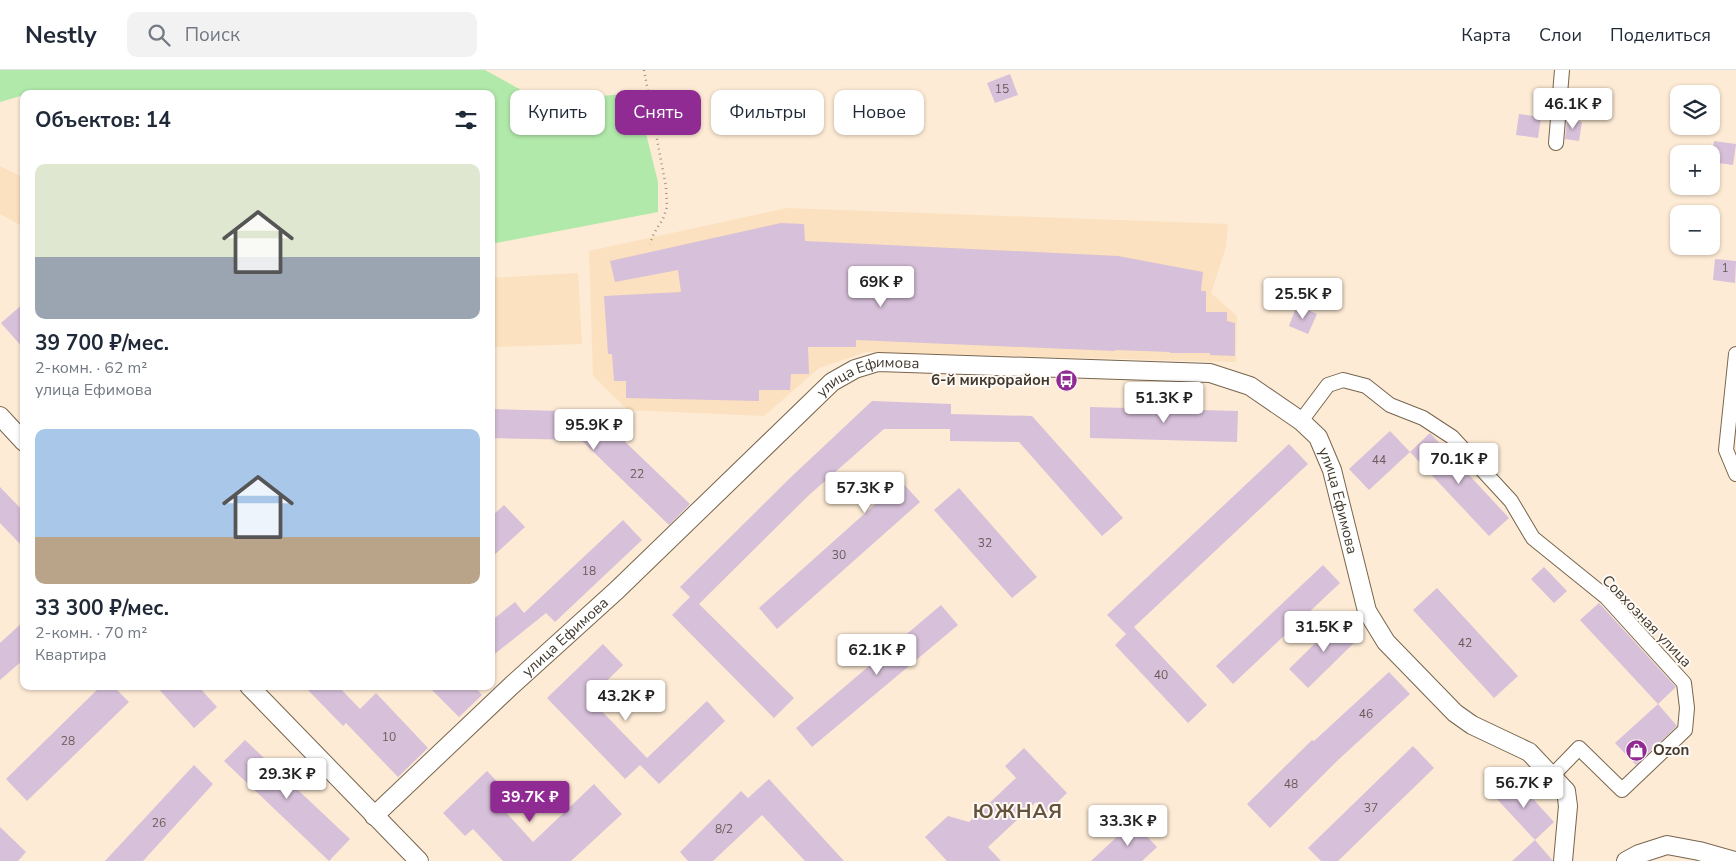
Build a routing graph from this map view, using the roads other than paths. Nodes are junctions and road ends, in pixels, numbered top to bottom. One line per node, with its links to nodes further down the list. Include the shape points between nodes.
1 (1562, 70): 2 (street)
2 (1556, 143)
3 (1736, 354): 7 (street, via 1726,450)
4 (0, 416): 6 (street)
5 (1301, 420): 9 (street, улица Ефимова, via 1318,437 1332,470 1367,611 1386,642 1455,713 1472,725 1529,752); 9 (street, Совхозная улица, via 1328,386 1343,380 1366,386 1390,405 1423,418 1452,437 1511,501 1534,538 1606,598 1684,683 1685,730 1622,790 1579,748); 10 (street, улица Ефимова, via 1250,386 1210,373 878,362 855,369 832,382 617,590)
6 (20, 438)
7 (1736, 474)
8 (253, 690): 10 (street)
9 (1552, 776): 12 (street, улица Ефимова, via 1566,792 1568,806)
10 (374, 816): 11 (street)
11 (419, 861)
12 (1563, 861)
13 (1626, 861): 14 (street, via 1667,845)
14 (1735, 861)

